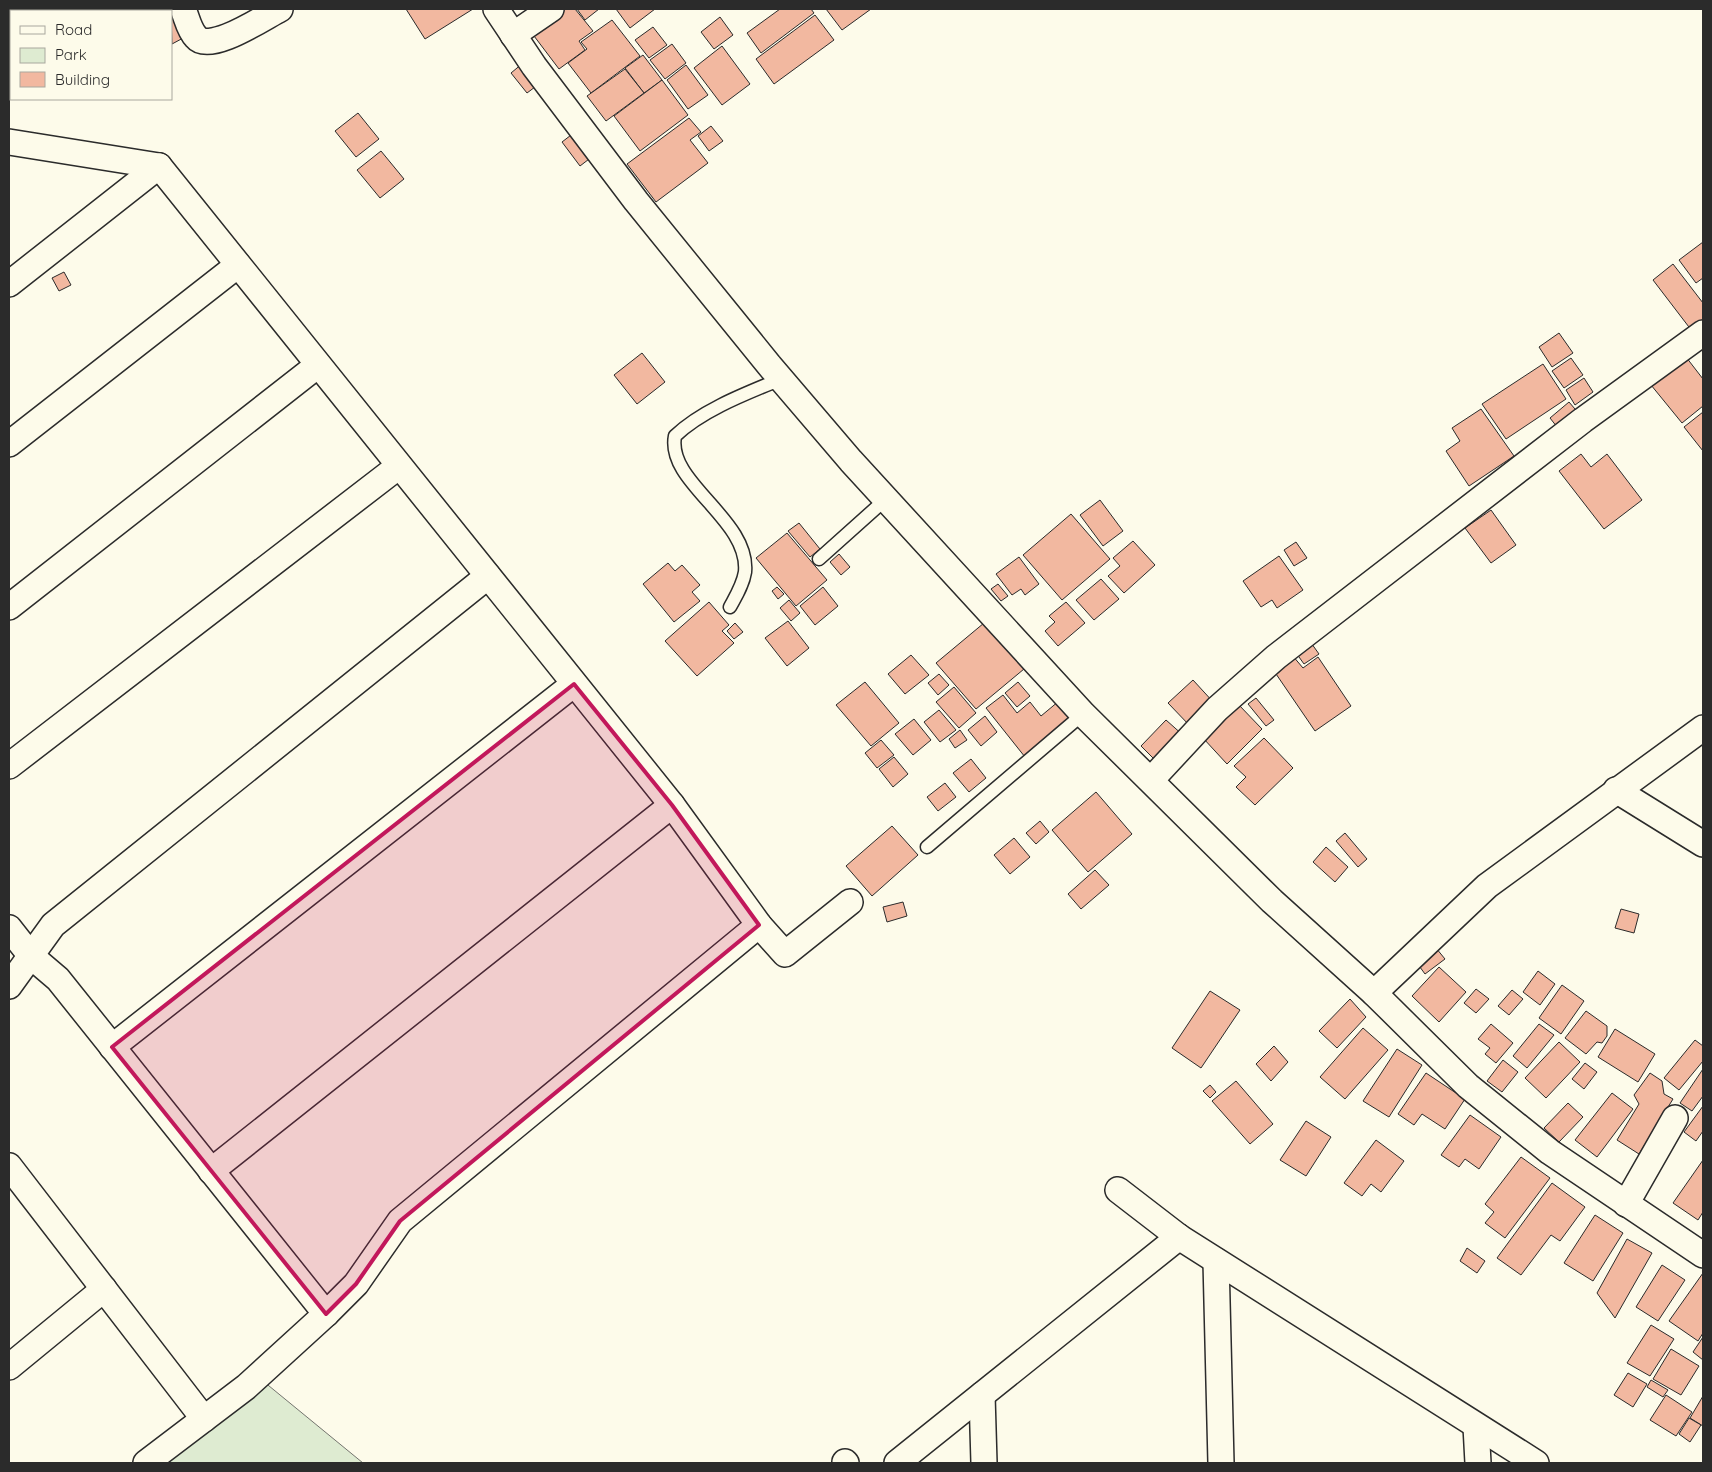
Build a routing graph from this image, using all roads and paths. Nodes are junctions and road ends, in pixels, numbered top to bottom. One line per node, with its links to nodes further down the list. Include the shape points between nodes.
1 (183, 9): 2 (street, via 197,38 205,43 219,41)
2 (280, 9)
3 (496, 9): 5 (street)
4 (551, 9): 5 (street)
5 (513, 35): 12 (street, via 636,201)
6 (9, 142): 7 (street)
7 (159, 166): 8 (street); 9 (street)
8 (238, 265): 11 (street); 13 (street)
9 (9, 284)
10 (1703, 333): 24 (street, via 1583,420 1276,657 1217,709)
11 (318, 365): 14 (street); 18 (street)
12 (781, 379): 15 (street); 19 (lane, via 734,399 683,428 675,436 675,456 738,540 744,557 742,583)
13 (9, 444)
14 (399, 466): 17 (street); 23 (street)
15 (886, 499): 16 (lane); 21 (street)
16 (819, 559)
17 (488, 576): 20 (street); 32 (street, via 53,925)
18 (9, 607)
19 (730, 607)
20 (574, 684): 26 (street); 35 (street)
21 (1082, 714): 24 (street); 28 (lane)
22 (1703, 728): 25 (street)
23 (9, 766)
24 (1151, 780): 34 (street, via 1272,901)
25 (1616, 790): 27 (street); 34 (street, via 1487,886)
26 (672, 805): 30 (street); 38 (street)
27 (1703, 844)
28 (927, 847)
29 (850, 902): 30 (street, via 785,954)
30 (759, 926): 45 (street, via 400,1222 356,1284)
31 (9, 928): 32 (street)
32 (30, 956): 33 (street); 35 (street, via 58,979)
33 (9, 986)
34 (1374, 993): 40 (street, via 1468,1086 1550,1152)
35 (112, 1046): 38 (street)
36 (1676, 1118): 40 (street)
37 (9, 1166): 44 (street)
38 (211, 1171): 45 (street)
39 (1118, 1190): 41 (street)
40 (1626, 1204): 42 (street)
41 (1179, 1237): 43 (street); 47 (street)
42 (1703, 1254)
43 (1216, 1261): 49 (street); 53 (street)
44 (104, 1290): 46 (street); 48 (street)
45 (326, 1314): 48 (street, via 246,1387)
46 (9, 1367)
47 (982, 1395): 51 (street); 52 (street)
48 (204, 1419): 50 (street)
49 (1476, 1426): 54 (street); 55 (street)
50 (146, 1463)
51 (896, 1463)
52 (984, 1463)
53 (1220, 1463)
54 (1478, 1463)
55 (1536, 1463)

